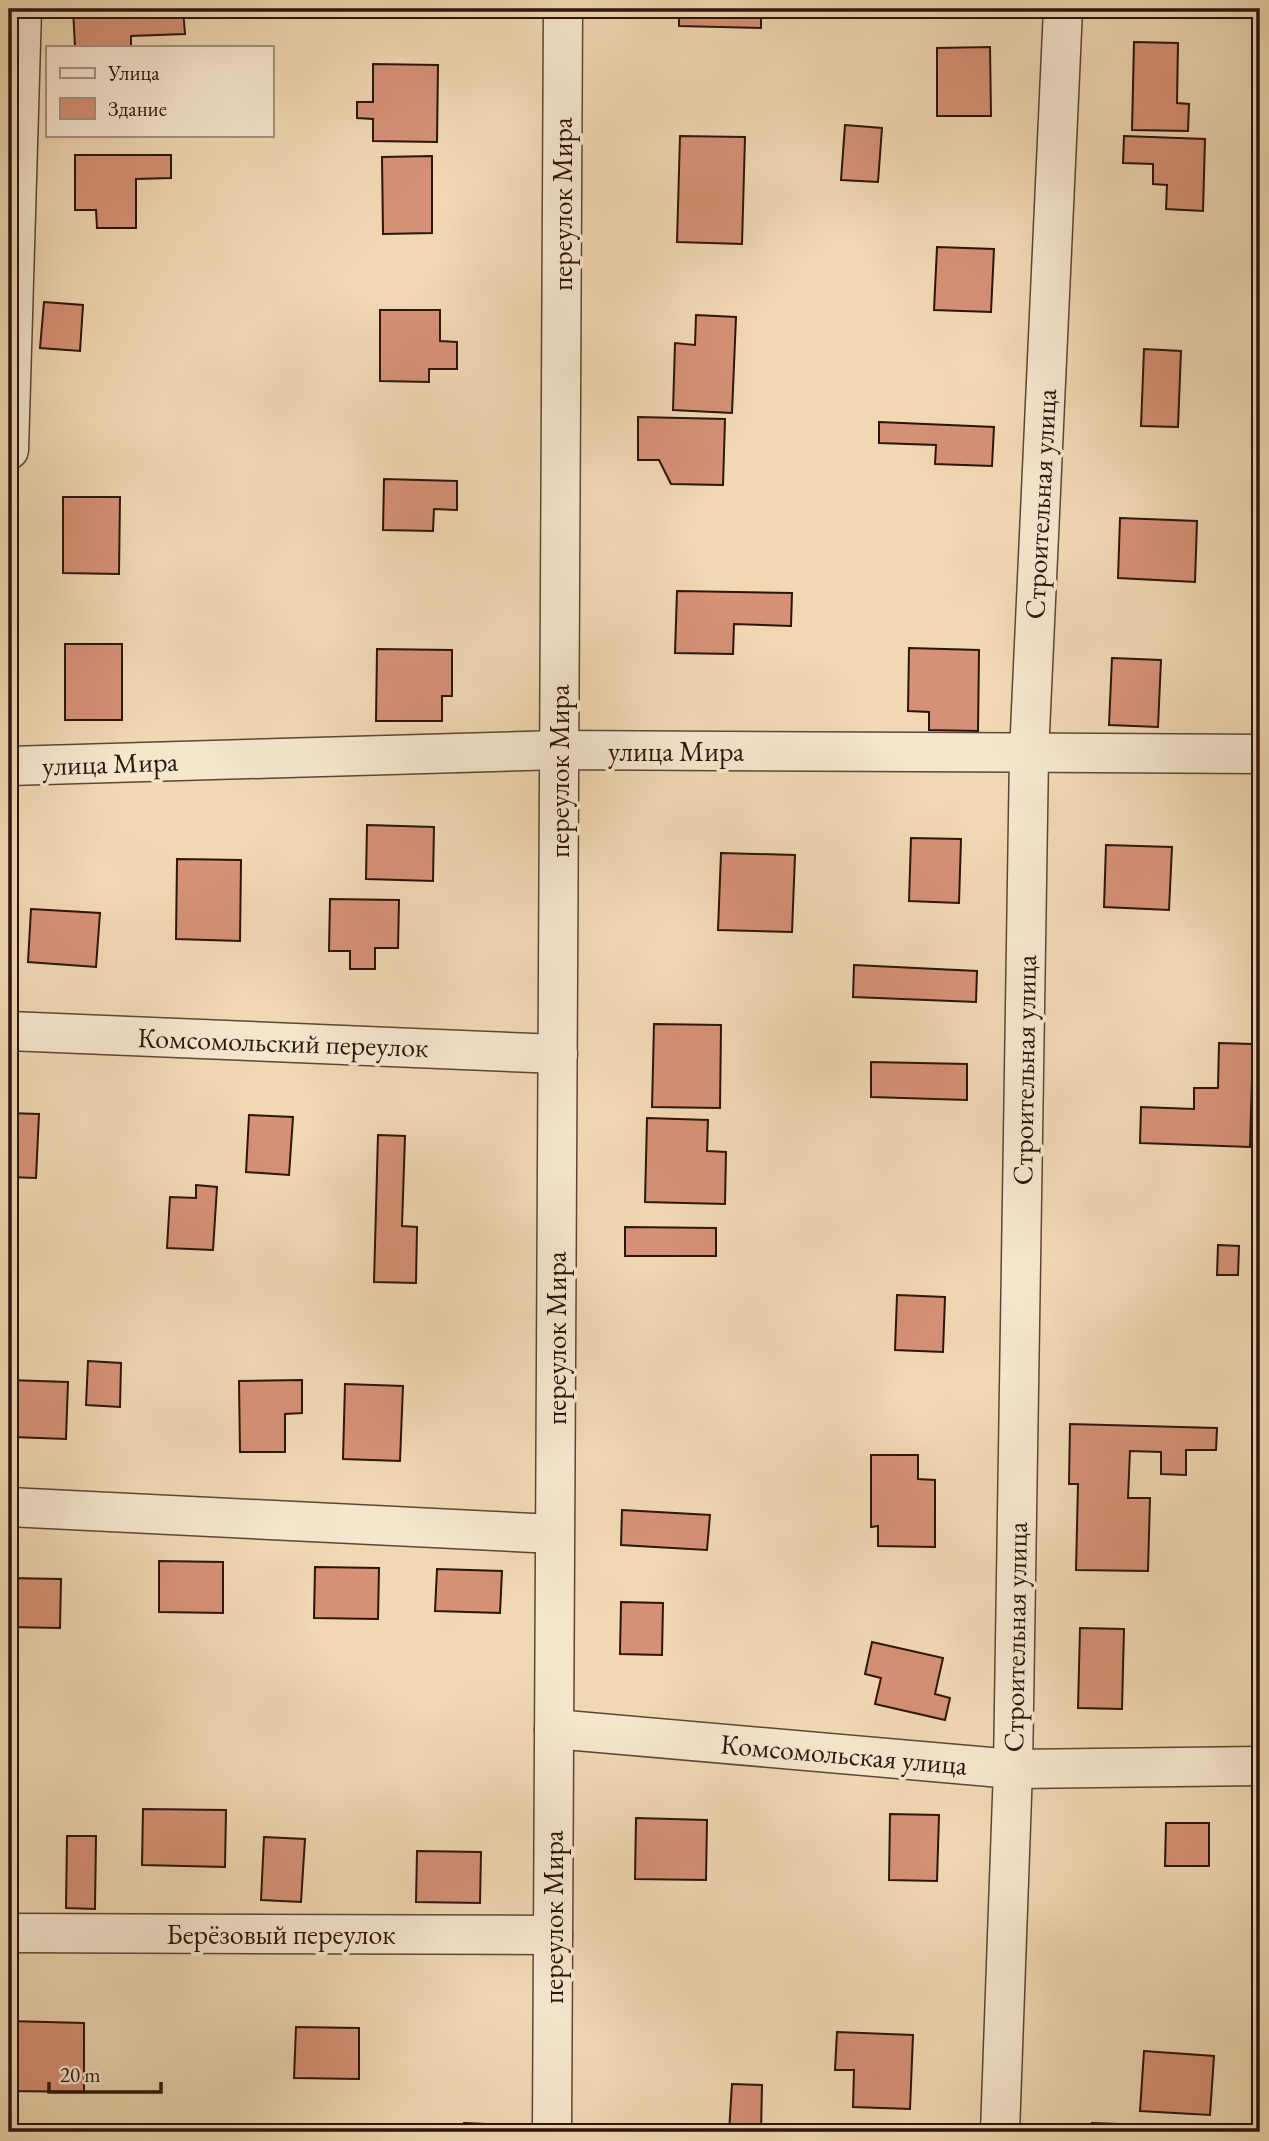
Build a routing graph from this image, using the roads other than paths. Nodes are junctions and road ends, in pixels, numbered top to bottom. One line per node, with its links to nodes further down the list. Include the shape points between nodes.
1 (22, 9): 4 (street)
2 (563, 9): 5 (street, переулок Мира)
3 (1063, 9): 6 (street, Строительная улица)
4 (9, 450)
5 (559, 750): 6 (street, улица Мира); 8 (street, улица Мира); 10 (street, переулок Мира)
6 (1029, 754): 7 (street, улица Мира); 15 (street, Строительная улица)
7 (1260, 754)
8 (9, 766)
9 (9, 1031): 10 (street, Комсомольский переулок)
10 (558, 1054): 12 (street, переулок Мира)
11 (9, 1507): 12 (street)
12 (554, 1534): 13 (street, переулок Мира)
13 (554, 1729): 15 (street, Комсомольская улица); 17 (street, переулок Мира)
14 (1260, 1766): 15 (street, Комсомольская улица)
15 (1013, 1769): 19 (street, Строительная улица)
16 (9, 1933): 17 (street, Берёзовый переулок)
17 (553, 1935): 18 (street, переулок Мира)
18 (552, 2132)
19 (1000, 2132)

